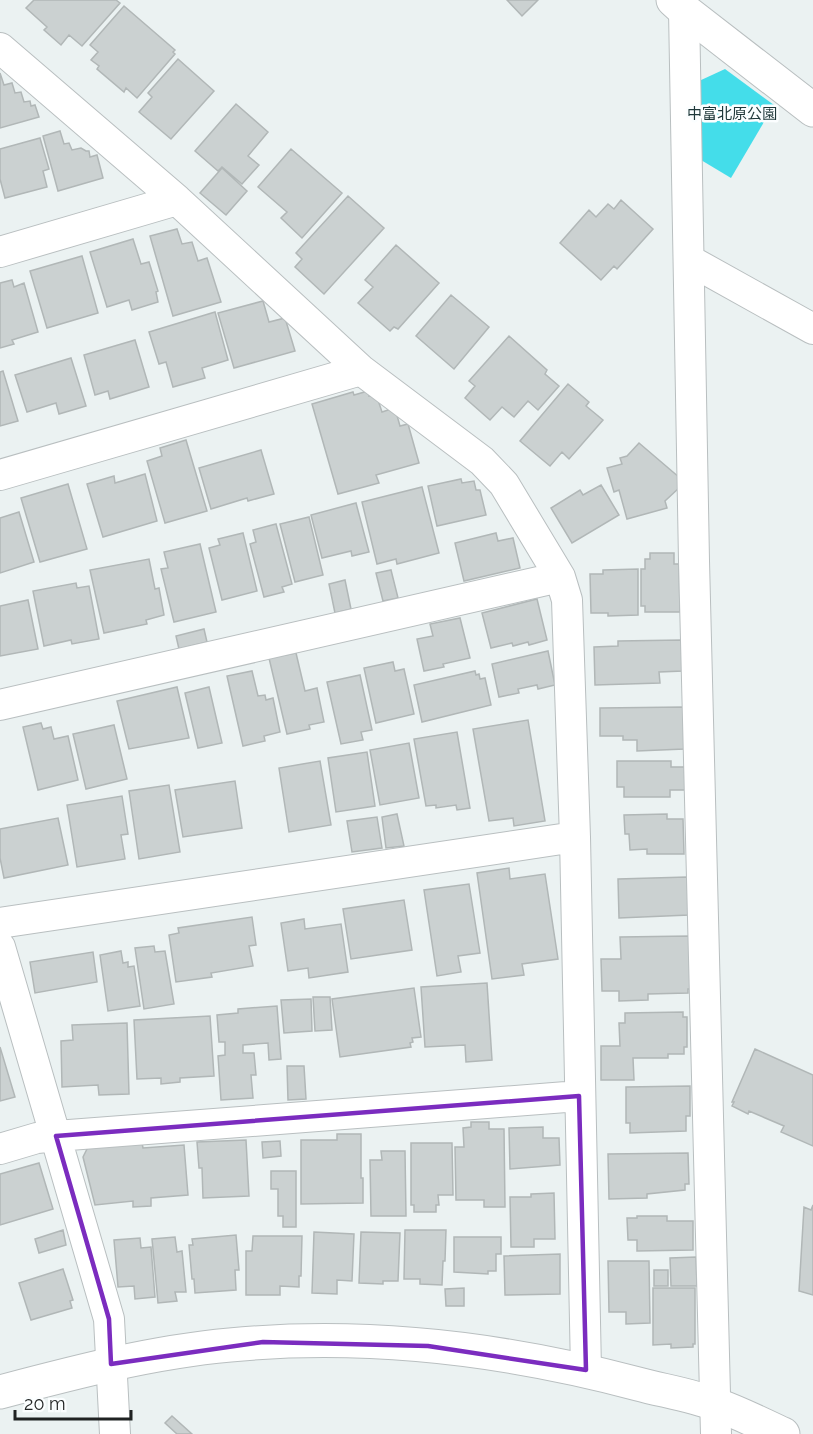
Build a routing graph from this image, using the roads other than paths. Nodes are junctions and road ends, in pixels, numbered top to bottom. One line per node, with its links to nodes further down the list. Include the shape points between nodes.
1 (679, 5): 3 (street); 6 (street)
2 (0, 48): 4 (street)
3 (813, 110)
4 (177, 200): 5 (street); 8 (street)
5 (0, 252)
6 (689, 260): 7 (street); 21 (street)
7 (813, 329)
8 (361, 370): 9 (street); 10 (street, via 482,461 504,484)
9 (0, 475)
10 (560, 577): 11 (street); 12 (street, via 567,600)
11 (0, 705)
12 (575, 837): 13 (street); 15 (street)
13 (0, 923)
14 (0, 946): 16 (street)
15 (579, 1096): 16 (street); 19 (street)
16 (56, 1136): 17 (street); 18 (street, via 109,1319)
17 (0, 1149)
18 (111, 1364): 19 (street, via 228,1345 353,1341 471,1350); 20 (street); 22 (street)
19 (586, 1370): 21 (street)
20 (0, 1392)
21 (716, 1419): 23 (street)
22 (115, 1434)
23 (783, 1434)

